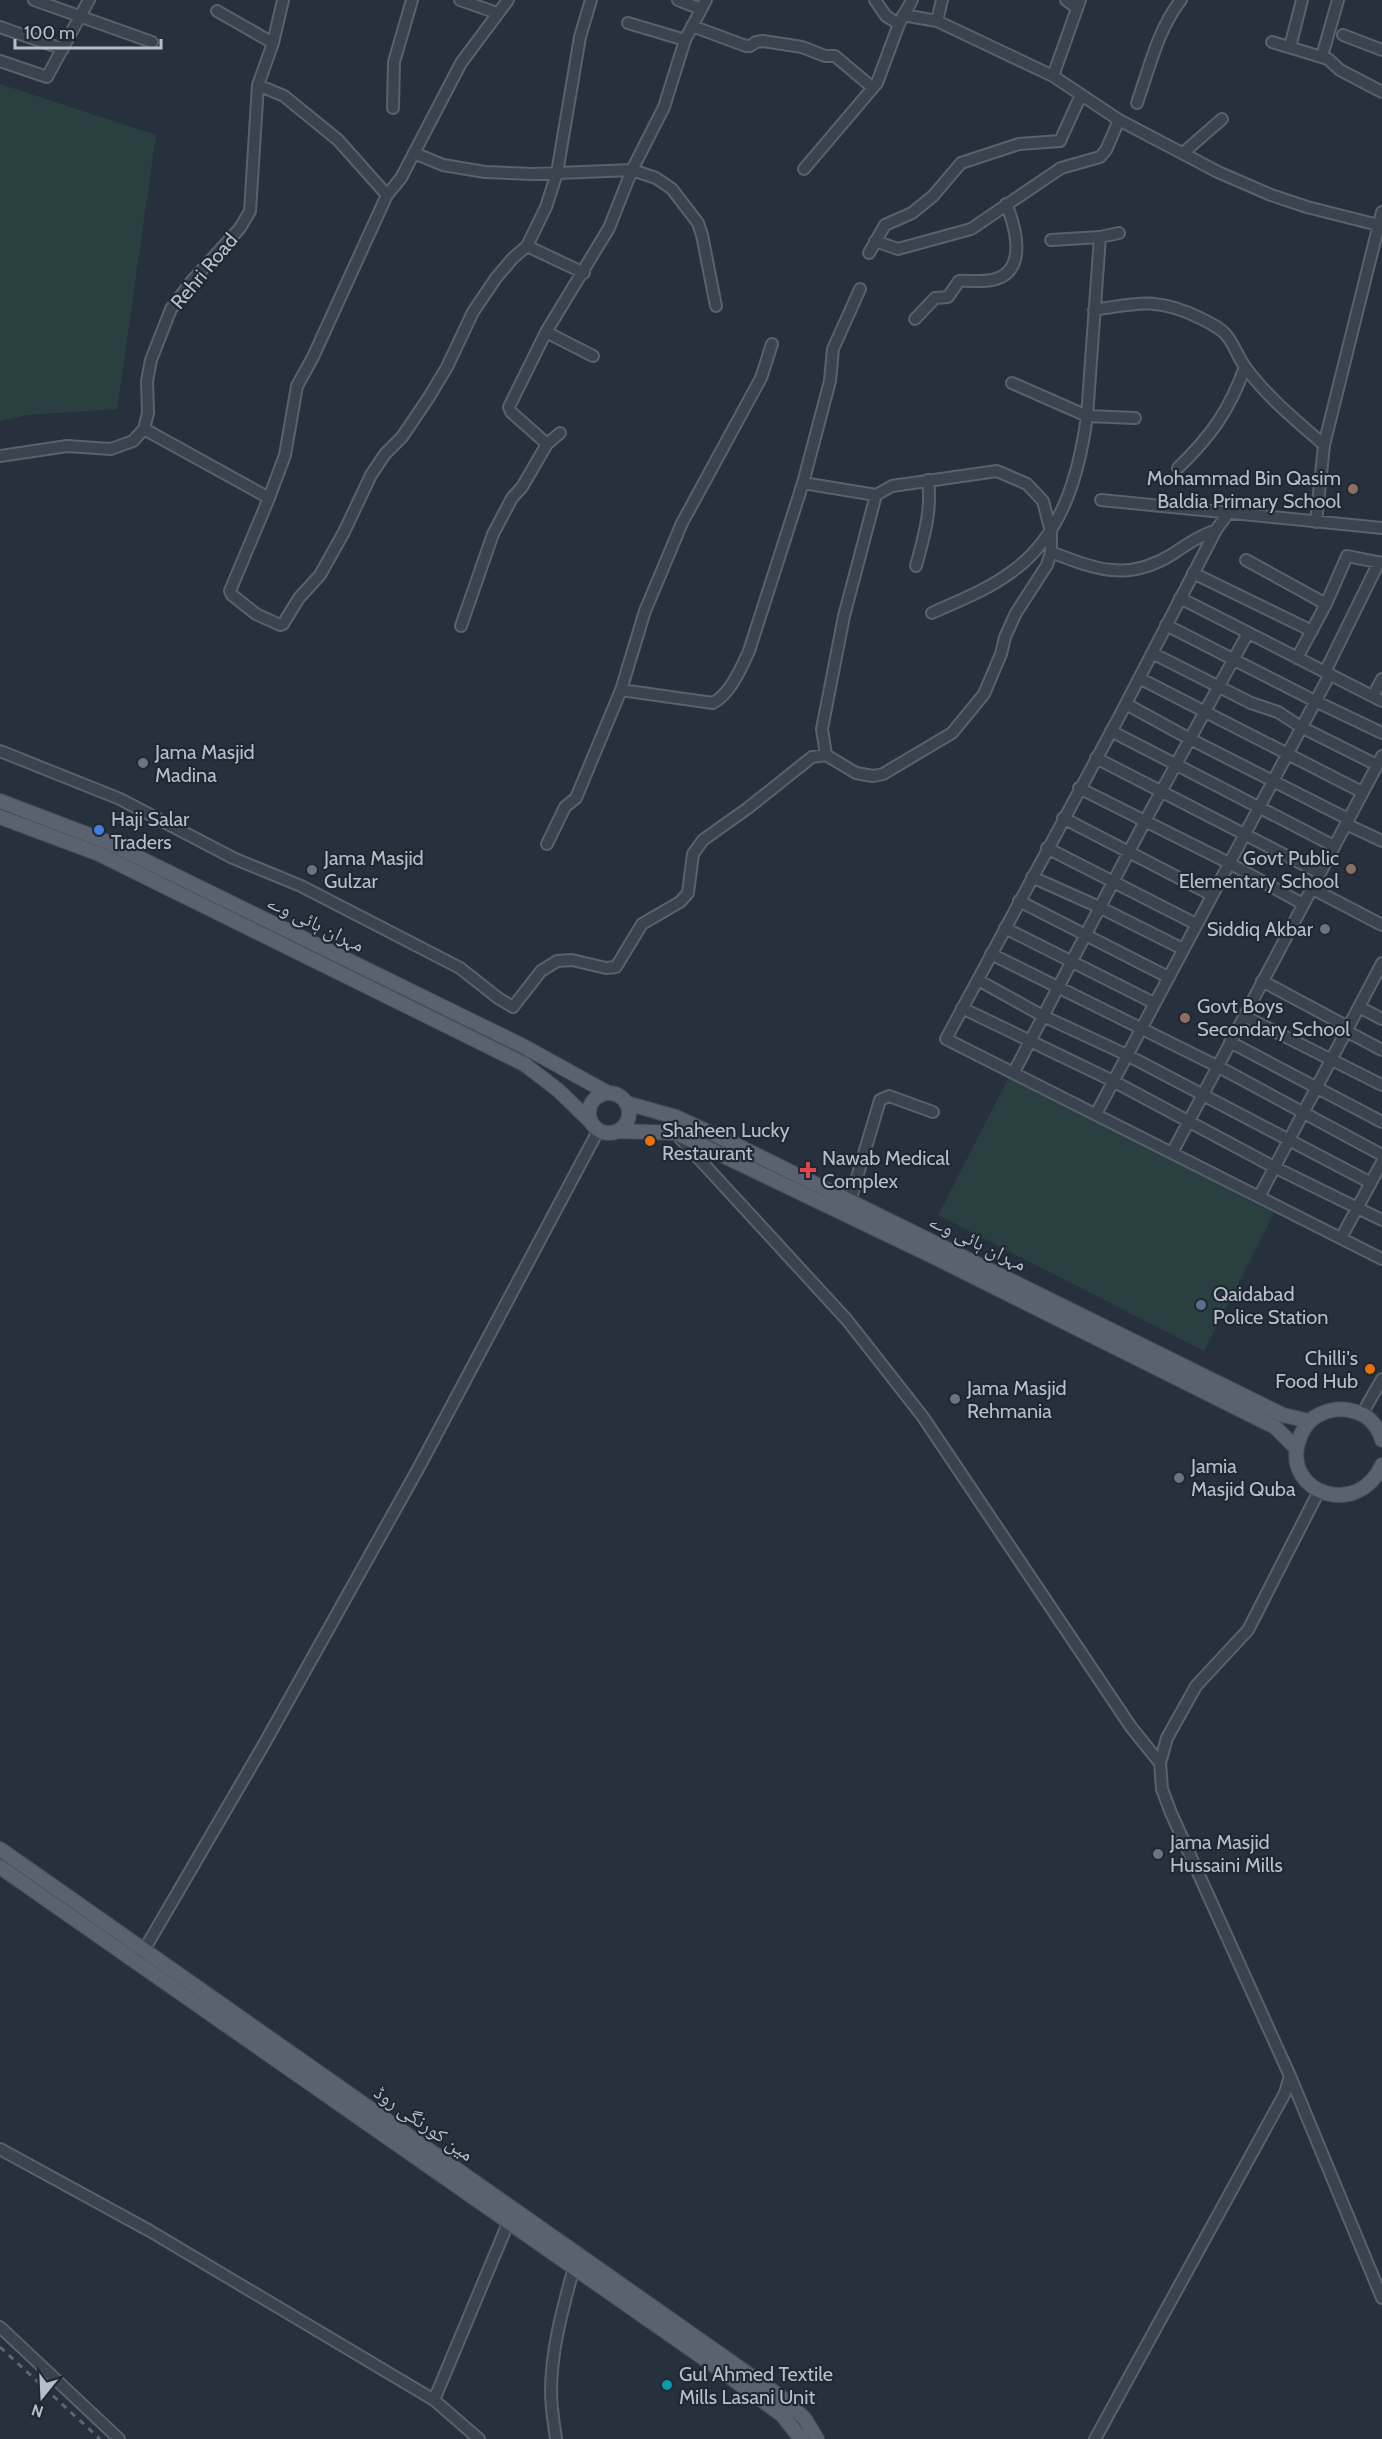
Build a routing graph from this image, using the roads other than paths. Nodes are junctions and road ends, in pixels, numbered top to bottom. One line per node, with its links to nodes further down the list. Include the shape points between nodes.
1 (34, 0): 20 (street)
2 (89, 0): 20 (street)
3 (283, 0): 30 (street, Rehri Road)
4 (412, 0): 42 (street, via 394,62)
5 (460, 0): 19 (street)
6 (508, 0): 19 (street)
7 (591, 0): 49 (street, via 580,37)
8 (678, 0): 16 (street)
9 (875, 0): 21 (street, via 886,16)
10 (912, 0): 21 (street)
11 (942, 0): 22 (street)
12 (1066, 0): 17 (street)
13 (1182, 0): 41 (street, via 1164,29)
14 (1302, 0): 31 (street)
15 (1338, 0): 34 (street)
16 (704, 4): 24 (street)
17 (1078, 4): 36 (street)
18 (217, 11): 30 (street)
19 (497, 13): 45 (street, via 461,63)
20 (80, 16): 28 (street); 32 (street)
21 (901, 20): 22 (street); 38 (street)
22 (937, 21): 36 (street)
23 (627, 22): 27 (street)
24 (692, 26): 27 (street); 38 (street, via 746,46 763,41 835,56)
25 (0, 27): 32 (street)
26 (1343, 34): 33 (street)
27 (685, 40): 48 (street, via 664,107)
28 (152, 42)
29 (1272, 42): 31 (street)
30 (273, 43): 37 (street, Rehri Road)
31 (1290, 47): 34 (street)
32 (63, 49): 35 (street, via 47,77)
33 (1382, 50)
34 (1322, 56): 39 (street)
35 (0, 61)
36 (1053, 76): 40 (street)
37 (258, 85): 50 (street, via 284,96 338,140); 72 (street, Rehri Road, via 250,211 171,309 151,360)
38 (873, 88): 47 (street)
39 (1382, 92)
40 (1081, 95): 44 (street); 57 (street, via 1060,141 1019,144 961,163 933,196 912,213 885,225)
41 (1137, 103)
42 (393, 108)
43 (1222, 118): 46 (street)
44 (1119, 120): 46 (street); 51 (street, via 1100,157 1061,168)
45 (414, 153): 49 (street, via 455,168); 50 (street)
46 (1183, 153): 53 (street, via 1271,195)
47 (804, 169)
48 (632, 170): 49 (street); 60 (street, via 609,228); 62 (street, via 666,184 698,223)
49 (557, 173): 58 (street)
50 (387, 195): 81 (street, via 297,386 285,455)
51 (1006, 204): 57 (street, via 971,229 948,236 898,249); 64 (street, via 1017,236 1009,271 996,279 959,281 948,297 935,298)
52 (1382, 212): 53 (street)
53 (1380, 226): 75 (street)
54 (1119, 233): 55 (street)
55 (1100, 237): 56 (street); 63 (street)
56 (1051, 240)
57 (875, 241): 59 (street)
58 (527, 246): 60 (street); 81 (street, via 496,278 473,312 429,397 371,475 320,575 299,597 281,625 256,614 230,591)
59 (869, 253)
60 (584, 273): 65 (street)
61 (860, 289): 79 (street, via 833,349 830,381)
62 (716, 306)
63 (1094, 310): 68 (street, via 1143,302 1186,312 1226,334); 70 (street)
64 (915, 319)
65 (546, 332): 67 (street); 74 (street, via 509,410)
66 (772, 344): 107 (street, via 761,378 682,523 645,611)
67 (592, 356)
68 (1245, 367): 75 (street); 77 (street, via 1214,430)
69 (1012, 383): 70 (street)
70 (1087, 416): 71 (street); 87 (street, via 1068,498)
71 (1135, 418)
72 (144, 429): 76 (street, via 133,441 111,449 67,446); 81 (street)
73 (560, 433): 74 (street)
74 (548, 444): 97 (street, via 493,534)
75 (1324, 445): 84 (street)
76 (0, 456)
77 (1178, 468)
78 (928, 480): 80 (street, via 892,486); 87 (street, via 997,471 1027,484 1043,501); 91 (street, via 928,522)
79 (802, 483): 80 (street); 107 (street, via 749,651 719,699 713,703)
80 (876, 495): 118 (street, via 844,616 822,729)
81 (269, 498)
82 (1101, 500): 83 (street)
83 (1229, 512): 84 (street); 86 (street)
84 (1316, 522): 85 (street)
85 (1382, 528)
86 (1216, 530): 88 (street, via 1198,536 1157,562 1130,571 1099,569); 92 (street)
87 (1051, 532): 88 (street); 95 (street, via 1010,573)
88 (1051, 552): 118 (street, via 1047,565 1016,613 984,694 952,733 883,774 873,776 856,773)
89 (1246, 560): 94 (street)
90 (1381, 562): 94 (street, via 1347,556); 103 (street)
91 (916, 566)
92 (1193, 573): 93 (street); 98 (street)
93 (1180, 598): 96 (street); 99 (street)
94 (1326, 604): 98 (street)
95 (932, 613)
96 (1166, 625): 100 (street); 102 (street)
97 (461, 626)
98 (1312, 631): 101 (street)
99 (1248, 633): 101 (street); 102 (street)
100 (1152, 652): 104 (street); 106 (street)
101 (1297, 658): 103 (street)
102 (1233, 660): 106 (street); 109 (street)
103 (1327, 673): 108 (street); 109 (street)
104 (1139, 678): 110 (street); 111 (street)
105 (1382, 679): 108 (street)
106 (1219, 686): 111 (street); 112 (street, via 1278,712)
107 (621, 690): 134 (street, via 576,798 565,807)
108 (1378, 699)
109 (1315, 701): 112 (street); 114 (street)
110 (1126, 704): 113 (street); 115 (street)
111 (1204, 712): 115 (street); 117 (street)
112 (1301, 727): 117 (street); 121 (street)
113 (1111, 731): 119 (street); 120 (street)
114 (1382, 733)
115 (1190, 739): 120 (street); 122 (street)
116 (0, 751): 118 (street, via 120,799 233,858 301,886 460,968 513,1007 541,971 557,961 616,967 642,924 688,893 693,854 703,840 812,757)
117 (1287, 754): 122 (street); 125 (street)
118 (826, 755)
119 (1096, 758): 123 (street); 124 (street)
120 (1175, 765): 124 (street); 127 (street)
121 (1379, 765): 125 (street)
122 (1273, 781): 127 (street); 131 (street)
123 (1080, 788): 129 (street); 130 (street)
124 (1161, 791): 130 (street); 132 (street)
125 (1362, 792): 131 (street)
126 (0, 801): 178 (main road, مہران ہائی وے, via 105,841 523,1046)
127 (1258, 808): 132 (street); 135 (street)
128 (0, 817): 186 (main road, via 99,854 524,1064 558,1090)
129 (1063, 818): 136 (street); 137 (street)
130 (1145, 821): 137 (street); 138 (street)
131 (1347, 821): 133 (street); 135 (street)
132 (1244, 835): 138 (street); 139 (street)
133 (1382, 841)
134 (547, 844)
135 (1334, 846): 139 (street)
136 (1047, 848): 140 (street); 141 (street)
137 (1128, 852): 141 (street); 143 (street)
138 (1229, 863): 143 (street); 145 (street)
139 (1320, 873): 142 (street)
140 (1032, 877): 144 (street); 146 (street)
141 (1113, 880): 146 (street); 147 (street)
142 (1311, 888): 145 (street); 148 (street)
143 (1212, 895): 147 (street)
144 (1019, 901): 149 (street); 150 (street)
145 (1303, 904): 157 (street)
146 (1099, 907): 150 (street); 151 (street)
147 (1196, 924): 151 (street)
148 (1382, 925)
149 (1005, 928): 152 (street); 153 (street)
150 (1085, 934): 153 (street); 155 (street)
151 (1183, 949): 155 (street)
152 (991, 954): 156 (street); 159 (street)
153 (1071, 961): 159 (street); 160 (street)
154 (1382, 963): 158 (street)
155 (1168, 977): 160 (street)
156 (978, 980): 162 (street); 163 (street)
157 (1262, 981): 164 (street); 167 (street)
158 (1377, 984): 161 (street)
159 (1058, 987): 163 (street); 166 (street)
160 (1154, 1003): 166 (street)
161 (1359, 1007): 165 (street); 167 (street)
162 (962, 1008): 168 (street); 174 (street, via 946,1039)
163 (1043, 1016): 168 (street); 171 (street)
164 (1244, 1016): 169 (street); 172 (street)
165 (1382, 1019)
166 (1140, 1029): 171 (street); 173 (street)
167 (1347, 1029): 170 (street); 172 (street)
168 (1030, 1041): 174 (street); 175 (street)
169 (1230, 1042): 173 (street); 177 (street)
170 (1382, 1050)
171 (1126, 1055): 175 (street); 179 (street)
172 (1330, 1060): 176 (street); 177 (street)
173 (1217, 1066): 179 (street); 182 (street)
174 (1014, 1072): 183 (street)
175 (1113, 1081): 183 (street); 184 (street)
176 (1382, 1085)
177 (1316, 1088): 182 (street); 185 (street)
178 (608, 1093): 180 (main road); 186 (main road, via 594,1099 590,1106)
179 (1202, 1095): 184 (street); 189 (street)
180 (626, 1103): 187 (main road, via 628,1118); 196 (main road, مہران ہائی وے, via 676,1117)
181 (933, 1112): 196 (street, via 889,1096 880,1100)
182 (1303, 1112): 189 (street); 191 (street)
183 (1095, 1114): 190 (street)
184 (1188, 1122): 190 (street); 193 (street)
185 (1382, 1122)
186 (594, 1126): 187 (main road, via 610,1133); 212 (street, via 418,1469)
187 (618, 1131): 188 (main road)
188 (676, 1133): 205 (main road, via 1275,1427); 209 (street, via 847,1320 923,1417 1131,1727)
189 (1289, 1139): 193 (street); 194 (street)
190 (1172, 1153): 195 (street)
191 (1382, 1155)
192 (1382, 1162): 194 (street)
193 (1275, 1167): 195 (street); 197 (street)
194 (1375, 1182): 197 (street)
195 (1259, 1197): 199 (street)
196 (850, 1201): 203 (main road, مہران ہائی وے, via 1283,1415)
197 (1358, 1208): 198 (street); 199 (street)
198 (1382, 1220)
199 (1341, 1238): 200 (street)
200 (1382, 1259)
201 (1382, 1379): 202 (street)
202 (1362, 1414): 203 (main road, via 1344,1408 1326,1411); 204 (main road, via 1373,1423)
203 (1310, 1421): 205 (main road, via 1300,1434)
204 (1382, 1440)
205 (1296, 1449): 208 (main road, via 1301,1473)
206 (1382, 1465): 207 (main road)
207 (1376, 1484): 208 (main road, via 1342,1496)
208 (1319, 1491): 209 (street, via 1248,1630 1196,1686 1167,1738)
209 (1160, 1763): 214 (street, via 1162,1789 1171,1813)
210 (0, 1849): 212 (main road, مین کورنگی روڈ)
211 (0, 1867): 213 (main road, مین کورنگی روڈ)
212 (144, 1950): 213 (street); 225 (main road, مین کورنگی روڈ, via 784,2398 805,2419)
213 (136, 1962): 216 (main road, مین کورنگی روڈ)
214 (1290, 2076): 218 (street); 226 (street, via 1285,2093)
215 (0, 2149): 220 (street, via 160,2237)
216 (509, 2221): 217 (main road, مین کورنگی روڈ); 220 (street)
217 (574, 2267): 223 (street, via 552,2366); 224 (main road, مین کورنگی روڈ, via 782,2415)
218 (1382, 2298)
219 (0, 2327): 221 (street)
220 (434, 2400): 222 (street)
221 (119, 2439)
222 (479, 2439)
223 (556, 2439)
224 (801, 2439)
225 (817, 2439)
226 (1095, 2439)

